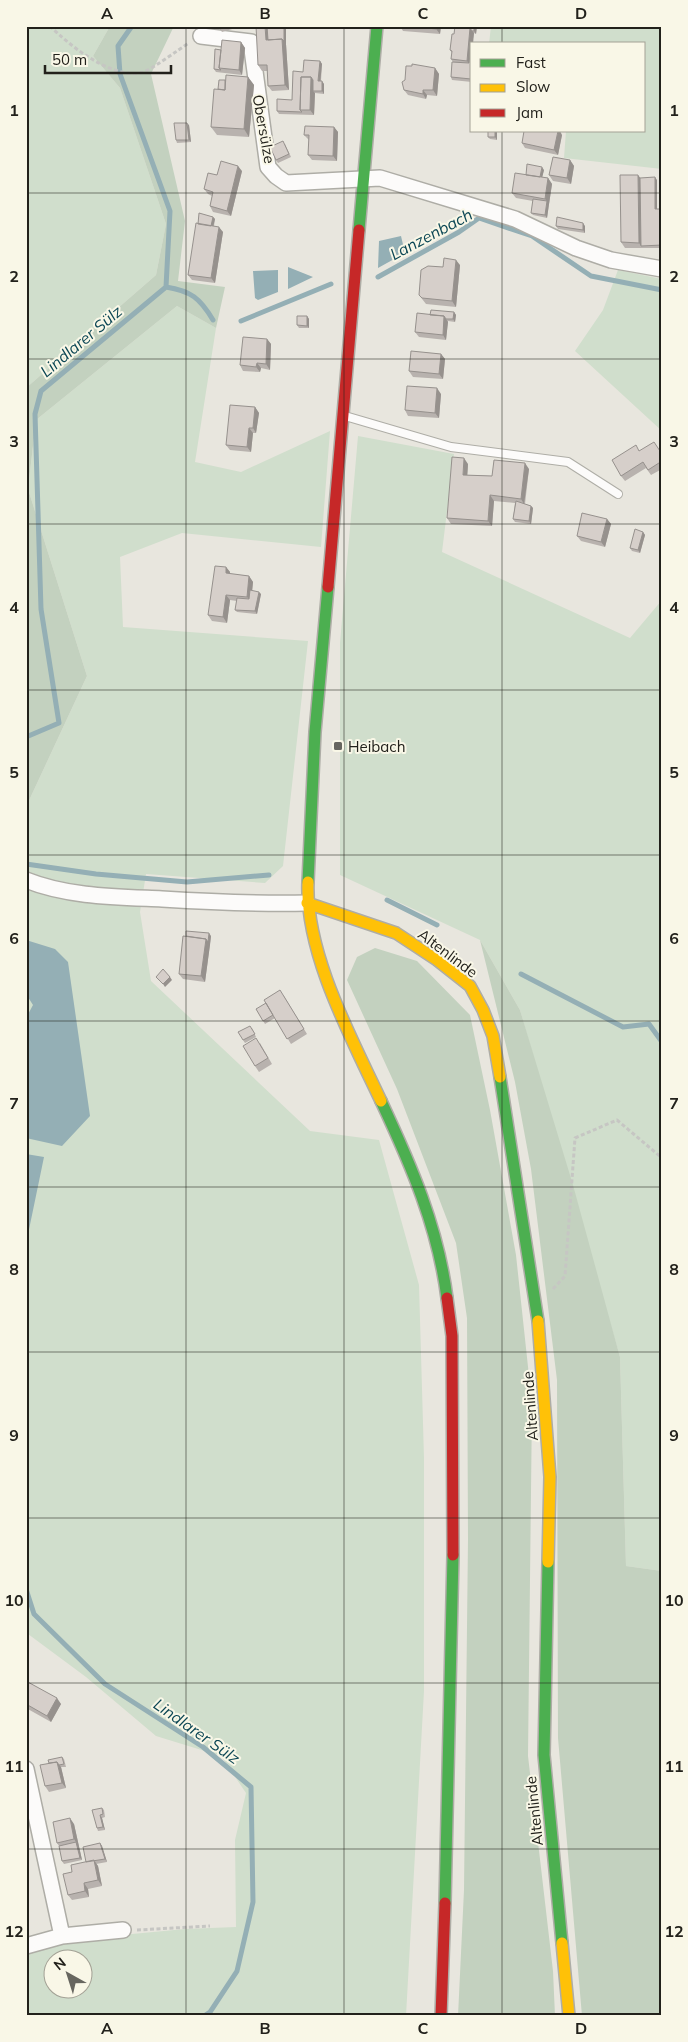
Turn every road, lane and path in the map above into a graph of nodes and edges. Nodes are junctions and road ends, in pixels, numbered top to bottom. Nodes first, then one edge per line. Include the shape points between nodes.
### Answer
1 (50, 26) edge
2 (377, 26) edge
3 (201, 36) joint
4 (363, 178) junction
5 (662, 269) edge
6 (342, 415) junction
7 (618, 494) dead end
8 (26, 880) edge
9 (307, 903) junction
10 (662, 1158) edge
11 (537, 1306) junction
12 (26, 1769) edge
13 (210, 1926) dead end
14 (123, 1930) joint
15 (62, 1936) junction
16 (26, 1946) edge
17 (441, 2016) edge
18 (569, 2016) edge

1 - 3 path via 70,45 116,70 140,73
2 - 4 main road
3 - 4 street, Obersülze via 251,42 268,167 276,176 286,183
4 - 5 street via 380,178 515,219 576,248 611,260
4 - 6 main road
6 - 7 lane via 451,447 568,462
6 - 9 main road via 315,732
8 - 9 street via 42,886 115,897 252,904
9 - 11 main road, Altenlinde via 396,934 438,960 470,986 475,994 493,1036
9 - 17 main road via 316,951 426,1205 442,1261 452,1336 454,1502
10 - 11 path via 617,1120 575,1138 565,1276
11 - 18 main road, Altenlinde via 550,1477 544,1755
12 - 15 street
13 - 14 path
14 - 15 street
15 - 16 street

